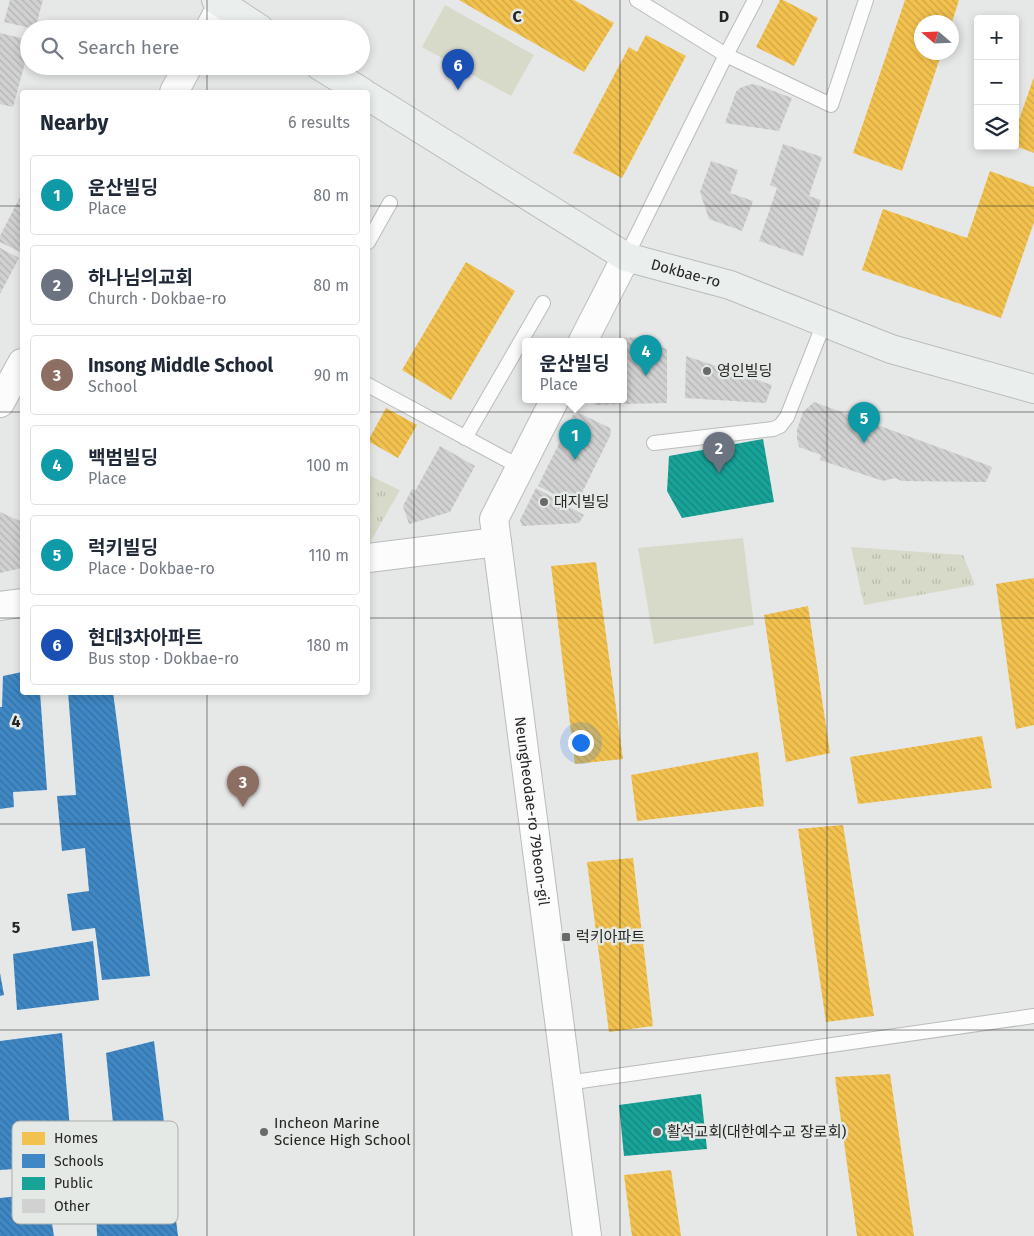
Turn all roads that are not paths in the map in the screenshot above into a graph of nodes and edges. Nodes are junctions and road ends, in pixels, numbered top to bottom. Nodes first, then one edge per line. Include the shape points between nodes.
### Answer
1 (637, 0) edge
2 (755, 0) edge
3 (866, 0) edge
4 (221, 2) edge
5 (213, 20) edge
6 (247, 20) edge
7 (726, 55) junction
8 (183, 75) edge
9 (335, 75) edge
10 (175, 90) edge
11 (359, 90) edge
12 (370, 97) edge
13 (390, 203) dead end
14 (370, 238) edge
15 (626, 257) junction
16 (543, 303) dead end
17 (824, 323) junction
18 (523, 338) edge
19 (585, 338) edge
20 (522, 339) edge
21 (20, 367) edge
22 (370, 386) edge
23 (1034, 388) edge
24 (0, 403) edge
25 (552, 403) edge
26 (465, 438) junction
27 (654, 443) dead end
28 (520, 468) junction
29 (497, 542) junction
30 (370, 558) edge
31 (20, 603) edge
32 (0, 606) edge
33 (1034, 1016) edge
34 (567, 1083) junction
35 (587, 1236) edge

1 - 7 lane
2 - 7 lane
3 - 7 lane via 831,105
4 - 5 street
4 - 6 main road
7 - 15 lane
8 - 10 street
9 - 11 main road
12 - 15 main road, Dokbae-ro
13 - 14 lane
15 - 17 main road, Dokbae-ro via 730,285
15 - 19 street
16 - 18 lane
17 - 23 main road, Dokbae-ro via 891,349
17 - 27 lane via 787,416 780,426
20 - 26 lane
21 - 24 street
22 - 26 lane
25 - 28 street, Neungheodae-ro 79beon-gil
26 - 28 lane
28 - 29 street, Neungheodae-ro 79beon-gil via 494,519
29 - 30 street
29 - 34 street, Neungheodae-ro 79beon-gil
31 - 32 street
33 - 34 lane
34 - 35 street, Neungheodae-ro 79beon-gil

